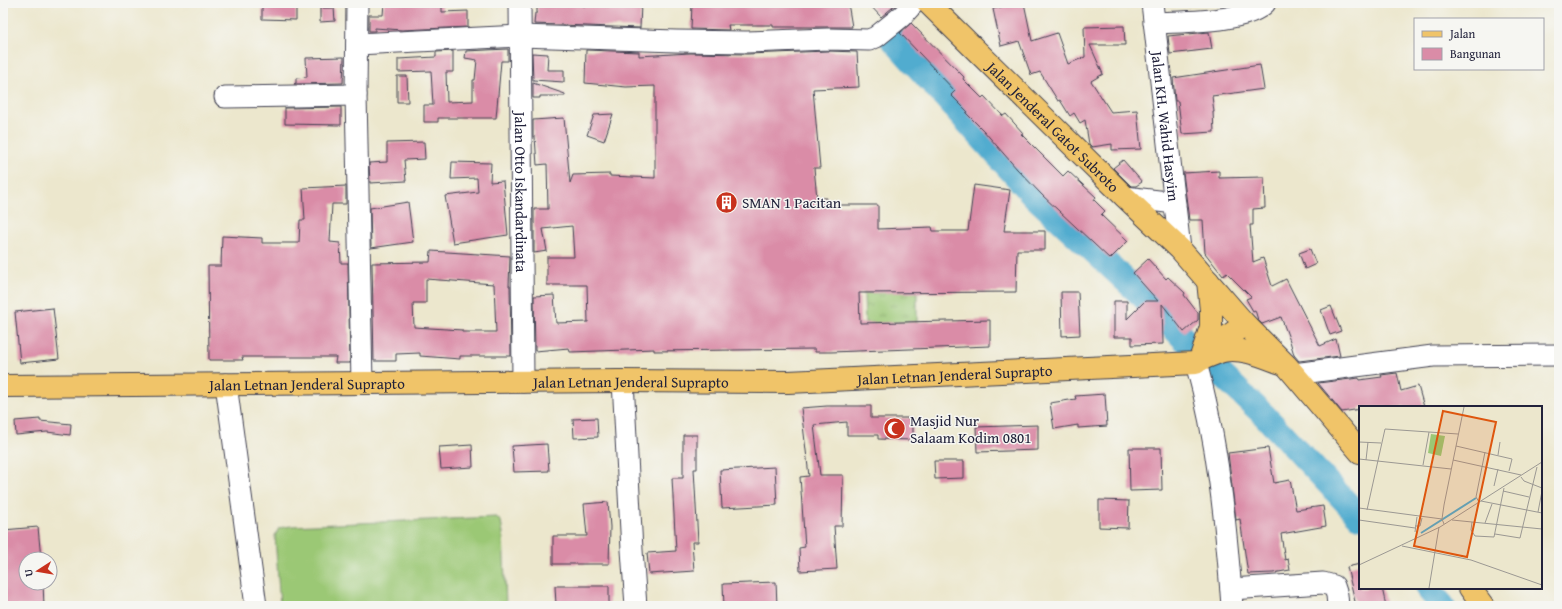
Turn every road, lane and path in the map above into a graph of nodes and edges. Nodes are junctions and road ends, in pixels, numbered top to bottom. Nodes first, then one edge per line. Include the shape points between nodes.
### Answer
1 (357, 3) edge
2 (520, 3) edge
3 (928, 3) edge
4 (1265, 3) edge
5 (908, 9) edge
6 (1153, 13) edge
7 (520, 36) junction
8 (357, 44) junction
9 (356, 95) junction
10 (225, 97) dead end
11 (1126, 197) junction
12 (1176, 203) junction
13 (1180, 249) junction
14 (1208, 280) junction
15 (1245, 324) junction
16 (1559, 355) edge
17 (1203, 357) junction
18 (1290, 369) junction
19 (623, 381) junction
20 (523, 382) junction
21 (362, 383) junction
22 (226, 384) junction
23 (3, 386) edge
24 (1359, 451) edge
25 (1471, 589) edge
26 (1232, 598) edge
27 (256, 606) edge
28 (636, 606) edge
29 (1338, 606) edge
30 (1483, 606) edge

1 - 8 street
2 - 7 street, Jalan Otto Iskandardinata
3 - 11 main road, Jalan Jenderal Gatot Subroto
4 - 6 street via 1250,13 1227,18
5 - 7 street via 876,37 869,40 676,42
6 - 12 street, Jalan KH. Wahid Hasyim
7 - 8 street
7 - 20 street, Jalan Otto Iskandardinata
8 - 9 street
9 - 10 street
9 - 21 street
11 - 12 street
11 - 13 main road, Jalan Jenderal Gatot Subroto
12 - 13 street, Jalan KH. Wahid Hasyim
13 - 14 main road, Jalan Jenderal Gatot Subroto
14 - 15 main road, Jalan Jenderal Gatot Subroto
14 - 17 main road via 1211,327
15 - 17 main road
15 - 18 main road, Jalan Jenderal Gatot Subroto
16 - 18 street via 1433,356
17 - 18 main road, Jalan Letnan Jenderal Suprapto via 1223,351 1238,351 1260,355
17 - 19 main road, Jalan Letnan Jenderal Suprapto via 788,382
17 - 26 street
18 - 24 main road, Jalan Jenderal Gatot Subroto
19 - 20 main road, Jalan Letnan Jenderal Suprapto
19 - 28 street
20 - 21 main road, Jalan Letnan Jenderal Suprapto
21 - 22 main road, Jalan Letnan Jenderal Suprapto
22 - 23 main road, Jalan Letnan Jenderal Suprapto
22 - 27 street
25 - 30 main road
26 - 29 street via 1323,583 1334,586

